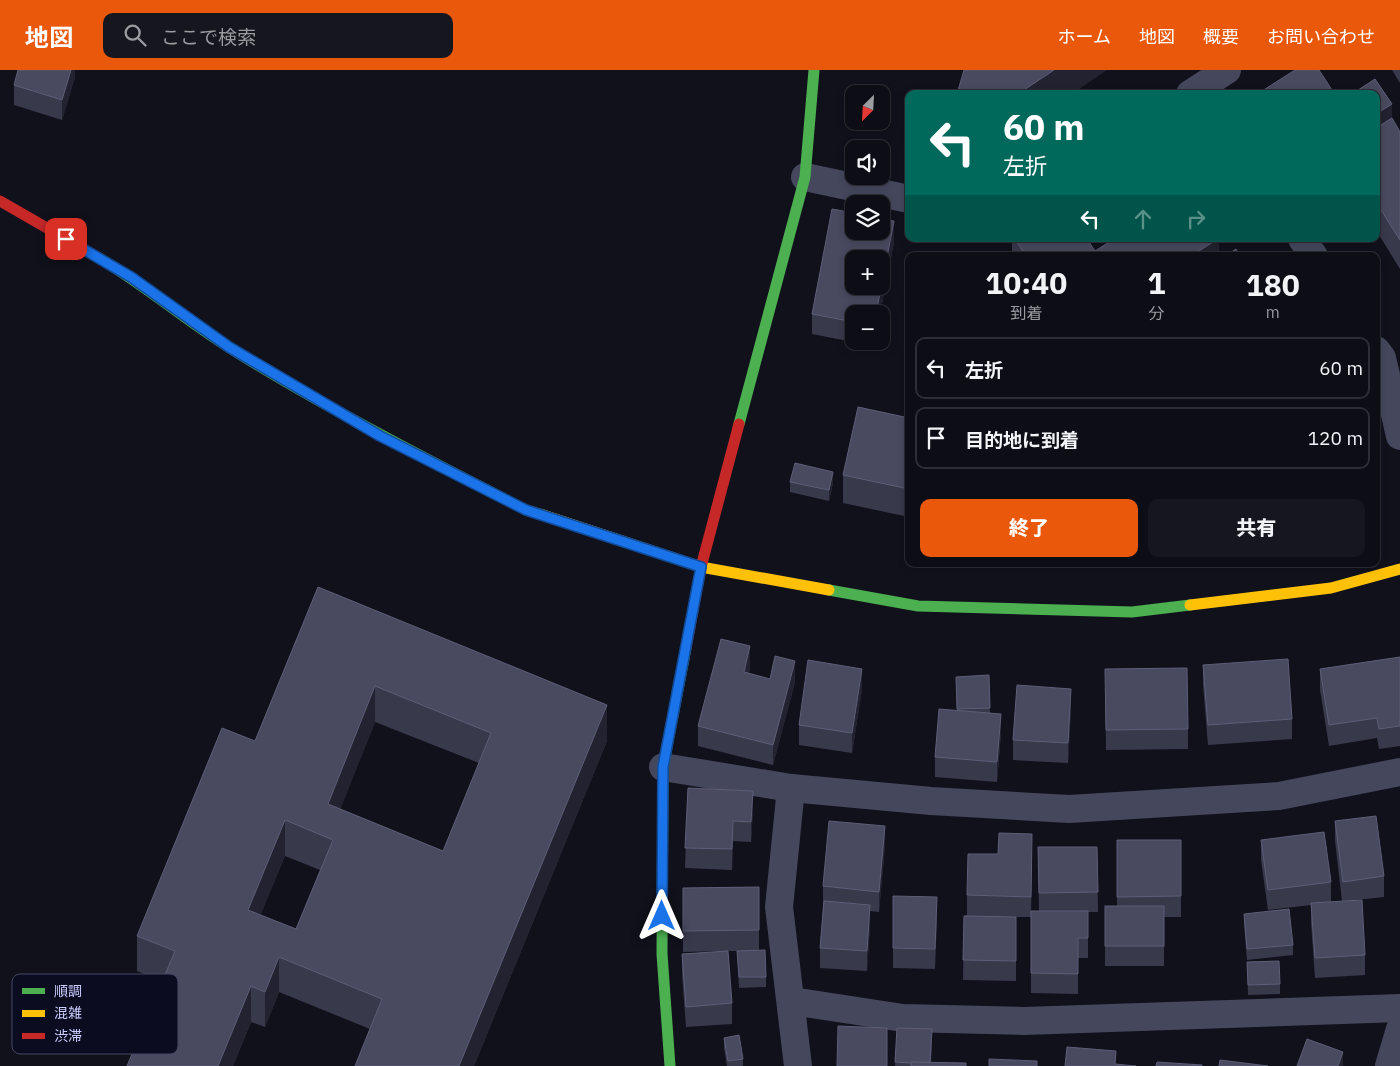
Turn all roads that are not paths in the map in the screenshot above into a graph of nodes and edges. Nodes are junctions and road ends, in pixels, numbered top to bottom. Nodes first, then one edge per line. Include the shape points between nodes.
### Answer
1 (814, 70) edge
2 (1227, 70) edge
3 (1202, 90) edge
4 (805, 177) junction
5 (905, 198) edge
6 (0, 201) edge
7 (1380, 355) edge
8 (1400, 436) edge
9 (701, 567) junction
10 (1400, 569) edge
11 (663, 767) junction
12 (1400, 772) edge
13 (791, 788) junction
14 (792, 1001) junction
15 (1400, 1008) edge
16 (1400, 1029) edge
17 (670, 1066) edge
18 (798, 1066) edge
19 (1390, 1066) edge

1 - 4 street
2 - 3 street
4 - 5 street
4 - 9 street
6 - 9 street via 131,277 229,347 380,436 526,510
7 - 8 street
9 - 10 street via 918,606 1132,612 1331,588
9 - 11 street
11 - 13 street
11 - 17 street via 662,954
12 - 13 street via 1279,796 1069,809 931,802
13 - 14 street via 779,907
14 - 15 street via 903,1018 1024,1021
14 - 18 street
16 - 19 street

